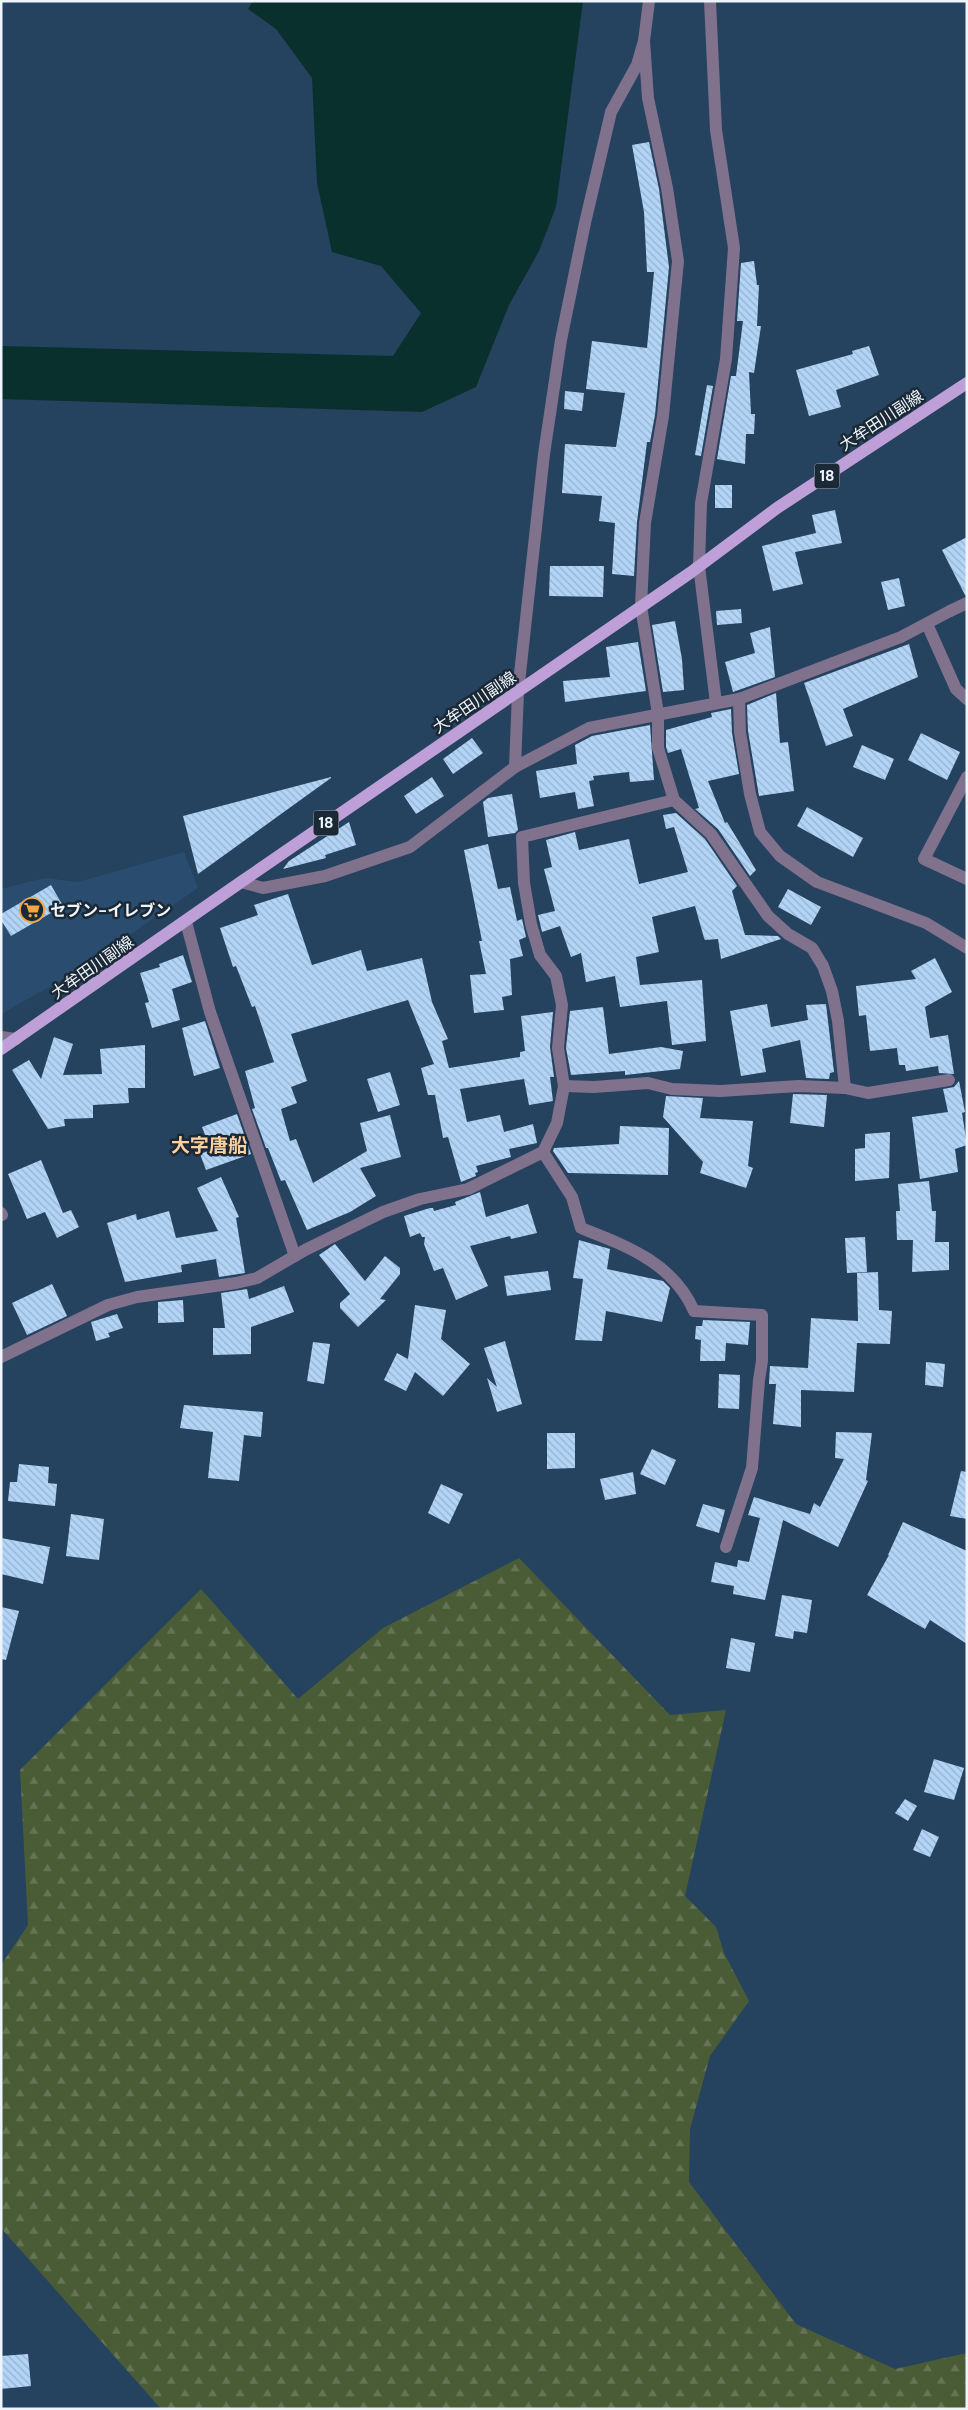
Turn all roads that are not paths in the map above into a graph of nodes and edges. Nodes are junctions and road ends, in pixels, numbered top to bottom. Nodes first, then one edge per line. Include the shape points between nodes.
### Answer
1 (649, 1) edge
2 (710, 1) edge
3 (644, 41) junction
4 (967, 383) edge
5 (695, 569) junction
6 (967, 602) edge
7 (646, 603) junction
8 (927, 624) junction
9 (518, 692) junction
10 (739, 699) junction
11 (967, 699) edge
12 (716, 703) junction
13 (658, 714) junction
14 (515, 767) junction
15 (967, 777) edge
16 (674, 800) junction
17 (967, 879) edge
18 (241, 882) junction
19 (186, 922) junction
20 (967, 948) edge
21 (1, 1037) edge
22 (16, 1039) junction
23 (1, 1049) edge
24 (949, 1080) dead end
25 (564, 1086) junction
26 (845, 1088) junction
27 (543, 1152) junction
28 (295, 1256) junction
29 (1, 1357) edge
30 (726, 1547) dead end

1 - 3 street
2 - 5 street via 716,130 734,248 726,359 701,503
3 - 7 street via 648,98 678,261 663,416 645,523
3 - 9 street via 637,66 611,112 562,340 544,454
4 - 5 main road, 大牟田川副線 / 18 via 777,508
5 - 7 main road, 大牟田川副線 / 18
5 - 12 street
6 - 8 street
7 - 9 main road, 大牟田川副線 / 18
7 - 13 street
8 - 10 street via 849,658
8 - 11 street via 956,689
9 - 14 street
9 - 18 main road, 大牟田川副線 / 18
10 - 12 street
10 - 20 street via 740,732 750,794 760,832 780,856 817,882 926,923
12 - 13 street
13 - 14 street via 589,728
13 - 16 street via 658,748
14 - 18 street via 410,847 325,876 263,888
15 - 17 street via 924,860
16 - 25 street via 522,837 524,884 531,924 540,955 556,976 562,1005 558,1048
16 - 26 street via 711,834 768,916 788,934 812,948 823,966 838,1021
18 - 19 main road, 大牟田川副線 / 18
19 - 22 main road, 大牟田川副線 / 18
19 - 28 street via 210,1012
21 - 22 street
22 - 23 main road, 大牟田川副線 / 18
24 - 26 street via 868,1092
25 - 26 street via 648,1083 672,1089 720,1091 799,1086
25 - 27 street via 557,1123
27 - 28 street via 468,1189 420,1199 383,1212
27 - 30 street via 572,1197 580,1228 662,1267 687,1294 694,1311 762,1315 762,1361 752,1468
28 - 29 street via 257,1278 137,1297 108,1305

